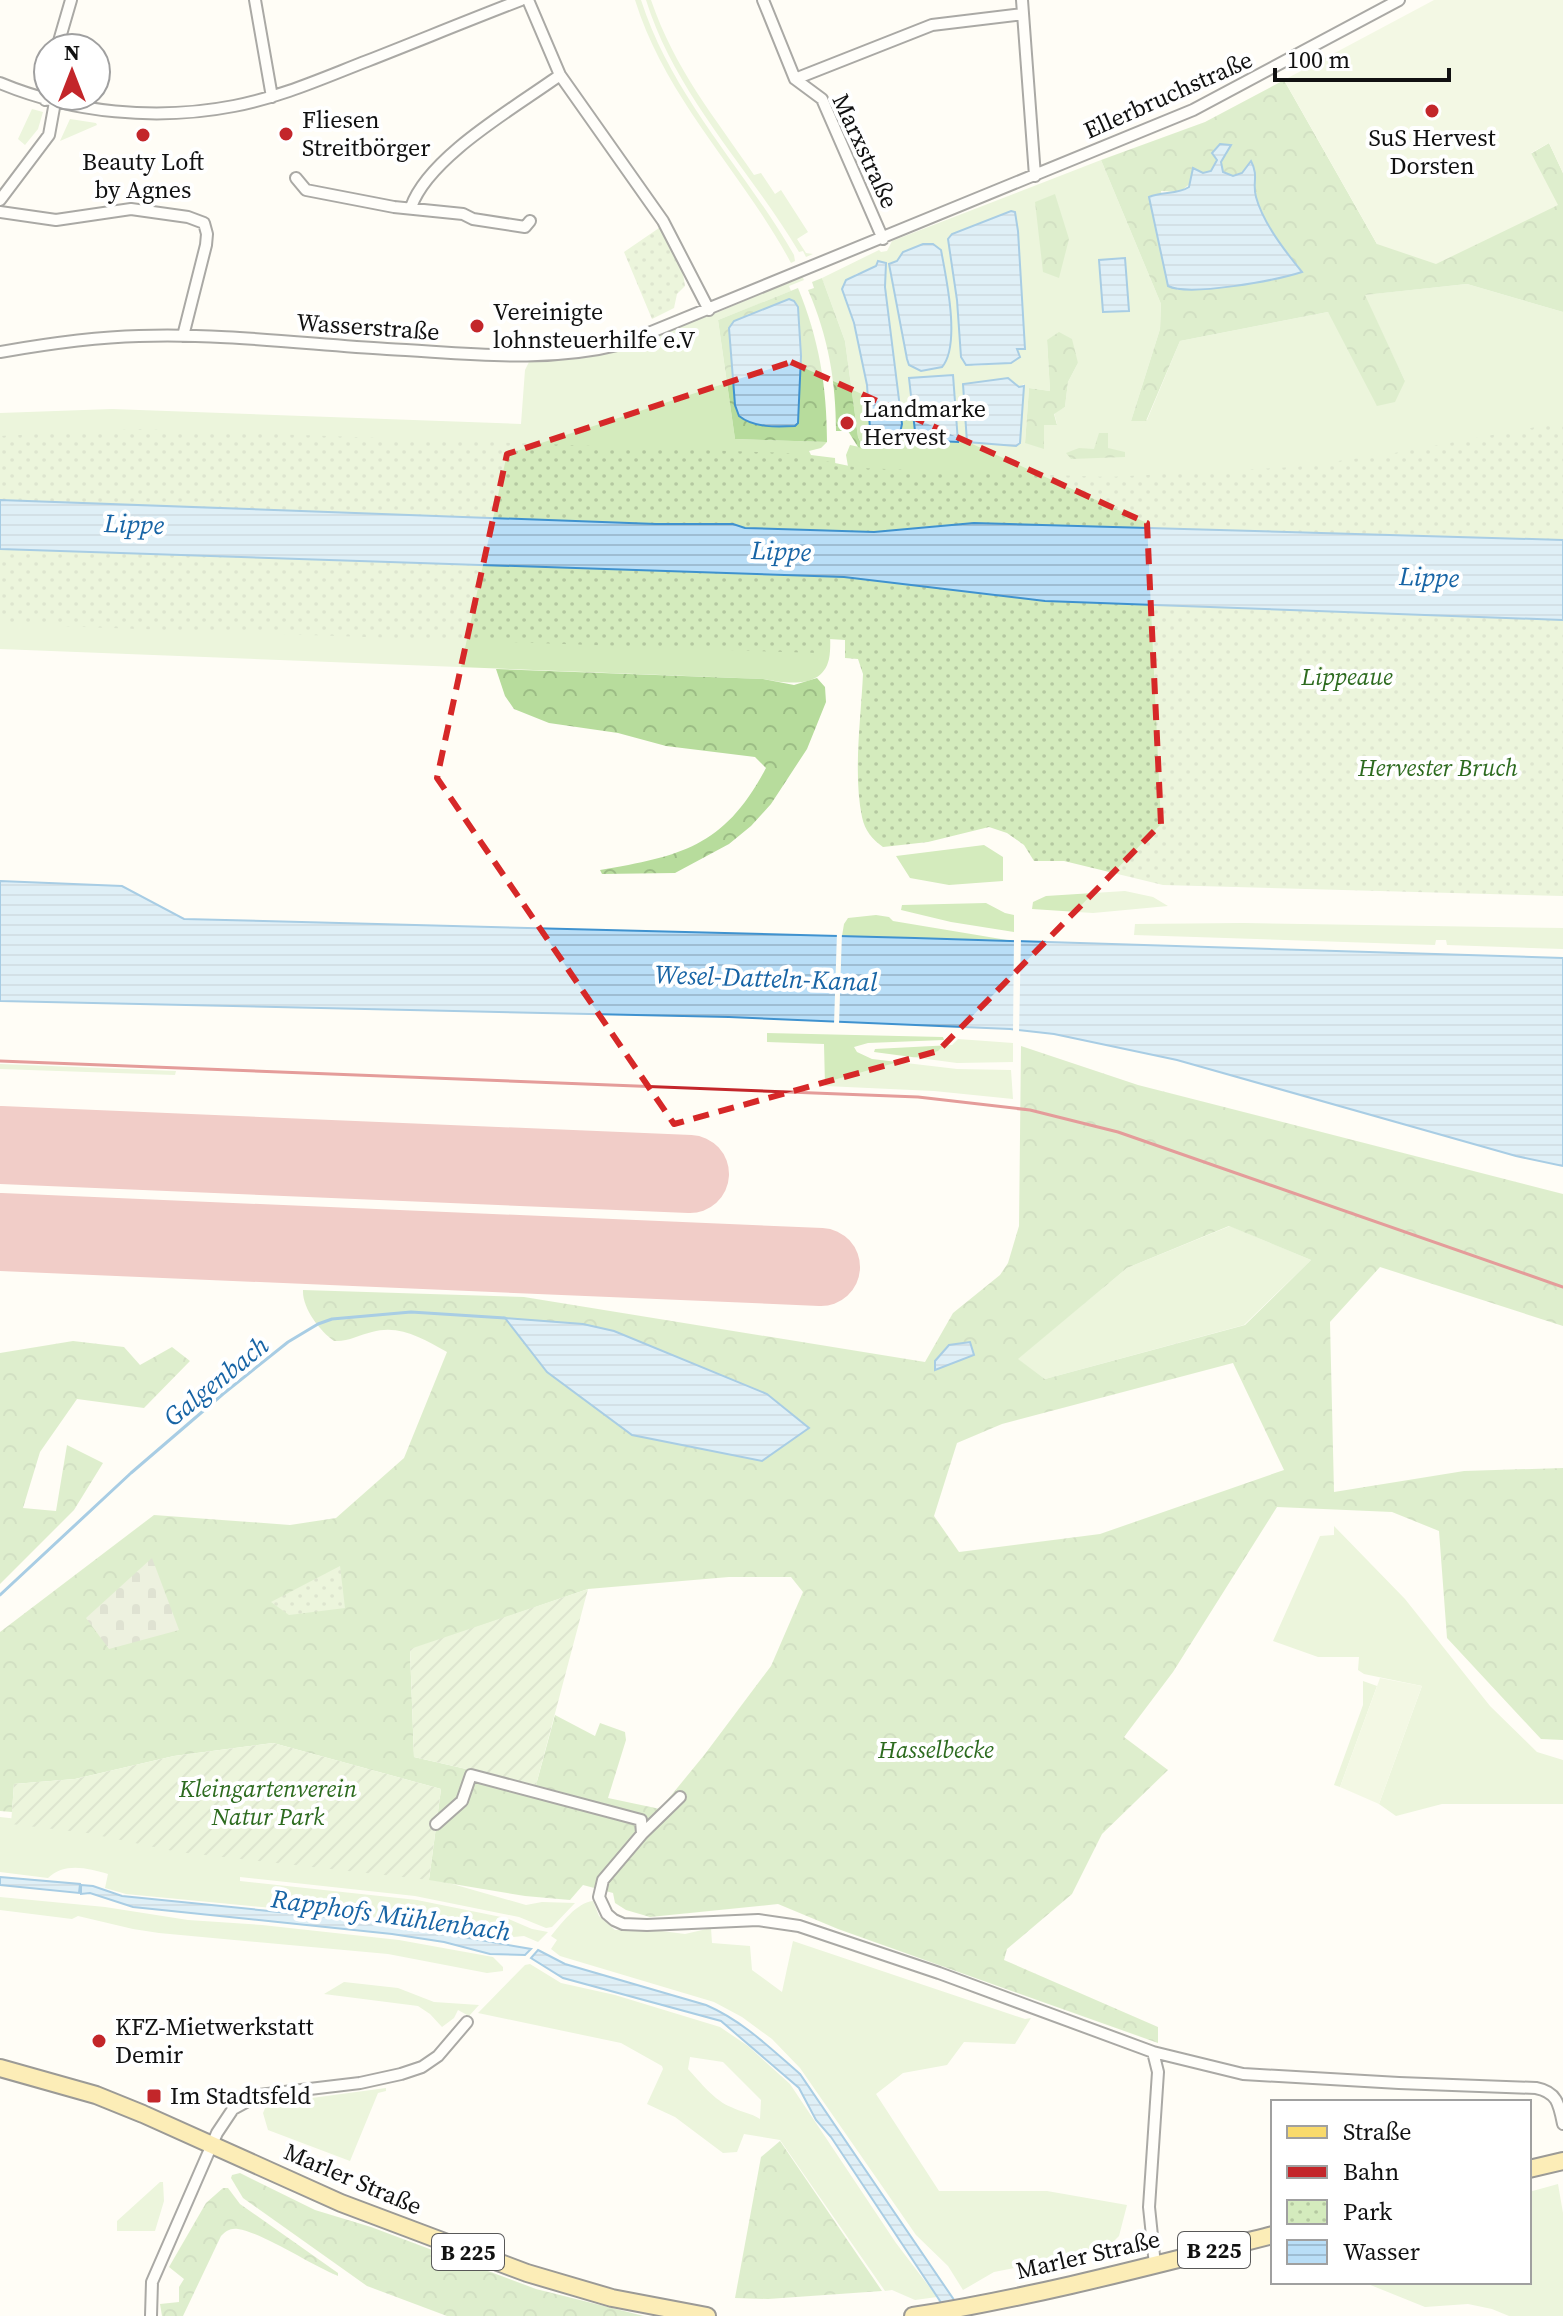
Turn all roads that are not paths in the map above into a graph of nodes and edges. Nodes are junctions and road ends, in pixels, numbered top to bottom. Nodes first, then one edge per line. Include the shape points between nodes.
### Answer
1 (71, 0) edge
2 (255, 0) edge
3 (521, 0) edge
4 (528, 0) edge
5 (763, 0) edge
6 (1022, 0) edge
7 (1399, 0) edge
8 (1023, 14) junction
9 (62, 32) edge
10 (560, 75) junction
11 (795, 79) junction
12 (0, 83) edge
13 (32, 95) edge
14 (272, 97) junction
15 (112, 110) edge
16 (50, 112) edge
17 (1035, 176) junction
18 (296, 178) dead end
19 (0, 200) edge
20 (411, 207) junction
21 (0, 212) edge
22 (530, 221) dead end
23 (883, 239) junction
24 (709, 310) junction
25 (183, 336) junction
26 (0, 352) edge
27 (680, 1797) dead end
28 (436, 1824) dead end
29 (642, 1834) junction
30 (467, 2022) dead end
31 (1153, 2052) junction
32 (0, 2068) edge
33 (1563, 2124) edge
34 (214, 2144) junction
35 (1563, 2161) edge
36 (1531, 2169) edge
37 (1271, 2236) edge
38 (1155, 2265) junction
39 (151, 2316) edge
40 (707, 2316) edge
41 (913, 2316) edge

1 - 9 street
2 - 14 street
3 - 14 street
4 - 10 street
5 - 11 street, Marxstraße
6 - 8 street
7 - 17 street, Ellerbruchstraße via 1193,110
8 - 11 street via 932,25
8 - 17 street
10 - 20 street via 432,171
10 - 24 street via 663,221
11 - 23 street, Marxstraße via 822,99
12 - 13 street
14 - 15 street via 221,108
16 - 19 street via 49,135
17 - 23 street, Wasserstraße
18 - 20 street via 306,190
20 - 22 street via 525,227
21 - 25 street via 56,220 131,209 204,223 206,245
23 - 24 street, Wasserstraße
24 - 25 street, Wasserstraße via 622,344 555,357
25 - 26 street, Wasserstraße via 87,339
27 - 29 street
28 - 29 street via 462,1801 471,1775 641,1820
29 - 31 street via 600,1885 602,1906 623,1924 758,1920 799,1926
30 - 34 street via 422,2067 360,2083 259,2095 233,2109
31 - 33 street via 1258,2076 1542,2089 1559,2103
31 - 38 street via 1158,2072 1149,2207
32 - 34 main road, Marler Straße / B 225 via 96,2095
34 - 39 street via 152,2282
34 - 40 main road, Marler Straße / B 225 via 341,2203 527,2273 612,2298
35 - 36 main road
37 - 38 main road, Marler Straße / B 225
38 - 41 main road, Marler Straße / B 225

